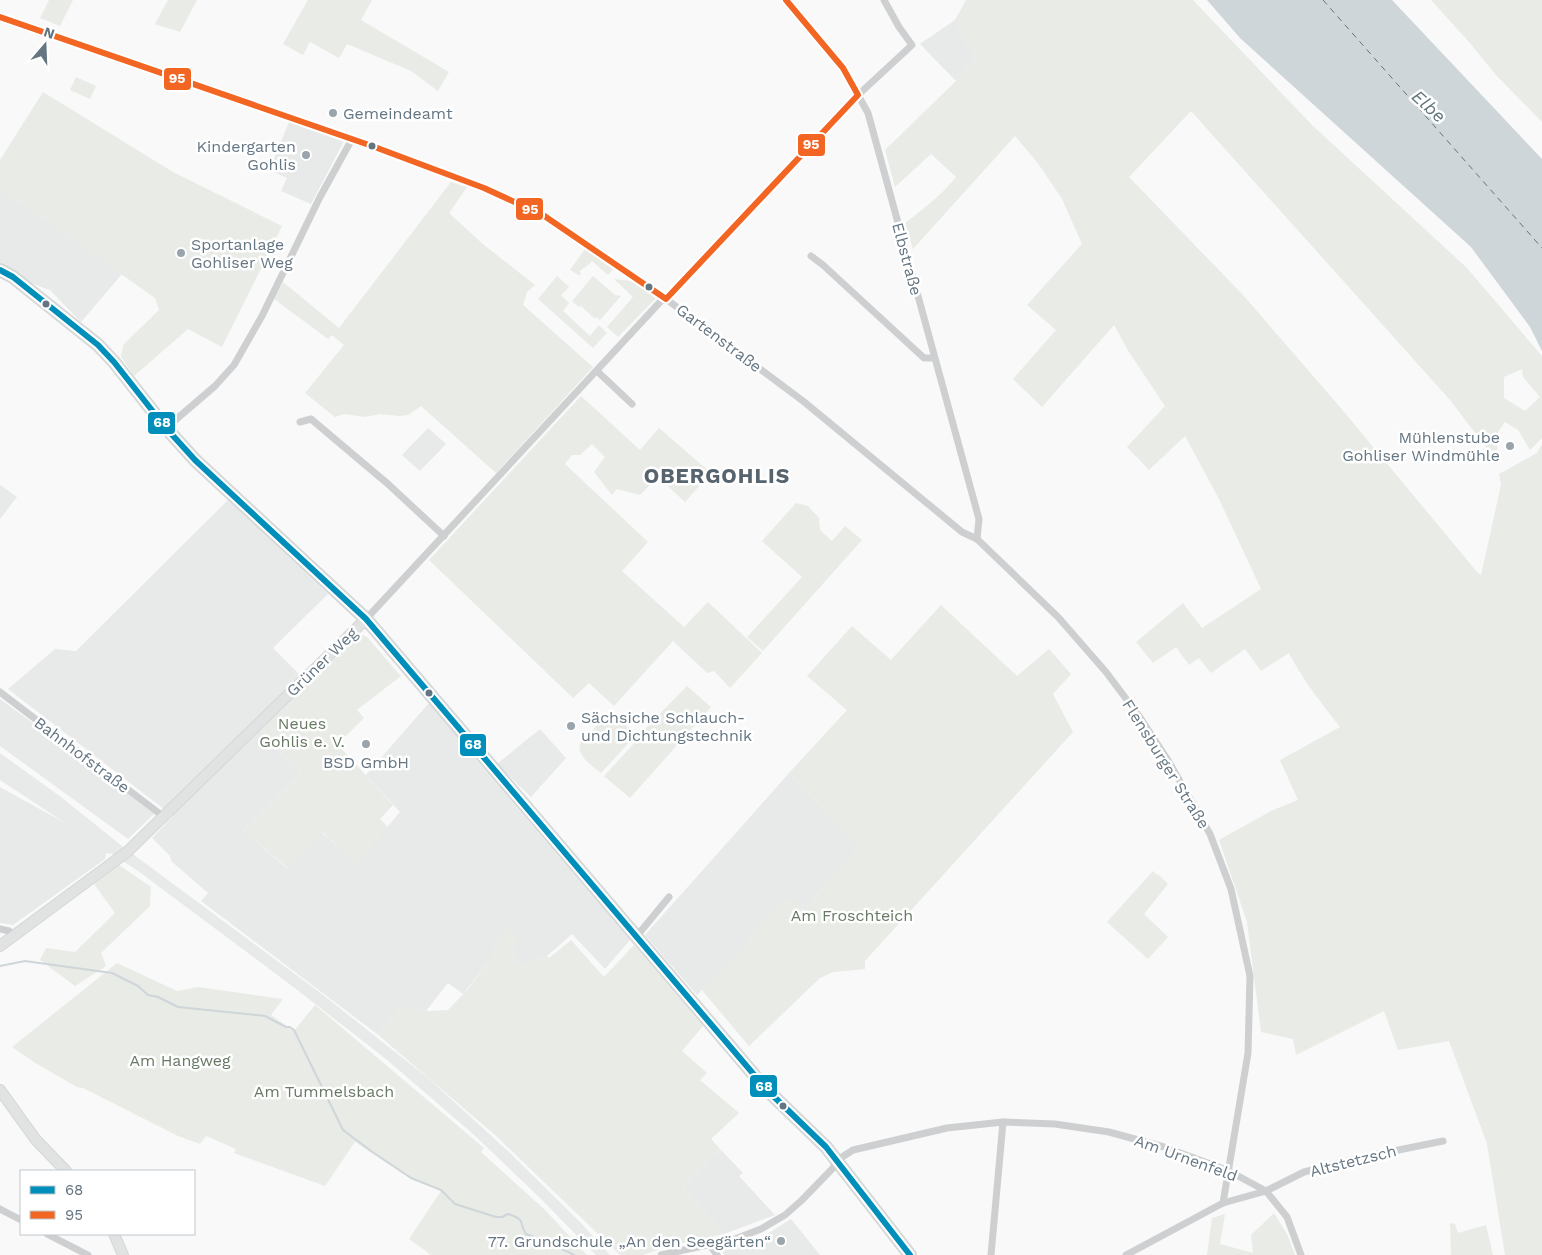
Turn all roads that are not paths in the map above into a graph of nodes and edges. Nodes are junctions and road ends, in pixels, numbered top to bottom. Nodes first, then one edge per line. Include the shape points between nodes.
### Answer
1 (786, 0) edge
2 (884, 0) edge
3 (0, 17) edge
4 (858, 95) junction
5 (352, 139) junction
6 (811, 256) dead end
7 (0, 270) edge
8 (666, 299) junction
9 (934, 358) junction
10 (597, 371) junction
11 (632, 404) dead end
12 (300, 422) dead end
13 (166, 428) junction
14 (444, 536) junction
15 (977, 540) junction
16 (988, 550) joint
17 (366, 619) junction
18 (0, 692) edge
19 (164, 817) junction
20 (669, 897) dead end
21 (0, 929) edge
22 (13, 936) junction
23 (636, 936) junction
24 (0, 946) edge
25 (0, 1090) edge
26 (1003, 1122) junction
27 (1443, 1141) dead end
28 (836, 1161) junction
29 (65, 1170) edge
30 (1228, 1170) junction
31 (1266, 1191) junction
32 (1223, 1204) junction
33 (0, 1210) edge
34 (20, 1220) edge
35 (49, 1235) edge
36 (114, 1235) edge
37 (709, 1244) junction
38 (88, 1255) edge
39 (123, 1255) edge
40 (661, 1255) edge
41 (717, 1255) edge
42 (910, 1255) edge
43 (991, 1255) edge
44 (1126, 1255) edge
45 (1301, 1255) edge

1 - 4 street, Elbstraße via 842,68
2 - 4 street, Grüner Weg via 912,46
3 - 5 street, Gartenstraße
4 - 8 street, Grüner Weg
4 - 9 street, Elbstraße via 868,113
5 - 8 street, Gartenstraße via 484,188 543,216
5 - 13 street via 234,365
6 - 9 street via 924,358
7 - 13 main road via 98,345
8 - 10 street, Grüner Weg
8 - 15 street, Gartenstraße via 801,400 962,532
9 - 15 street, Elbstraße via 979,519
10 - 11 street
10 - 14 street, Grüner Weg
12 - 14 street via 311,419
13 - 17 main road via 195,460
14 - 17 street, Grüner Weg
15 - 16 street, Gartenstraße
16 - 30 street, Flensburger Straße via 1064,624 1139,716 1210,834 1228,880 1250,976 1248,1053
17 - 19 street, Grüner Weg
17 - 23 main road
18 - 19 street, Bahnhofstraße
19 - 22 street, Grüner Weg via 127,852
20 - 23 street
21 - 22 street via 9,931
22 - 24 street, Grüner Weg
23 - 28 main road via 767,1090 826,1147
25 - 29 street via 36,1140
26 - 28 street, Am Urnenfeld via 947,1128 853,1150
26 - 30 street, Am Urnenfeld via 1055,1124 1109,1132
26 - 43 street
27 - 31 street, Altstetzsch via 1304,1172
28 - 37 street, Am Urnenfeld via 833,1168 785,1215 748,1235
28 - 42 main road
30 - 31 street, Am Urnenfeld
30 - 32 street, Flensburger Straße
31 - 32 street, Altstetzsch
31 - 45 street via 1287,1217
32 - 44 street, Altstetzsch
33 - 34 street
35 - 38 street
36 - 39 street
37 - 40 street, Am Urnenfeld
37 - 41 street

